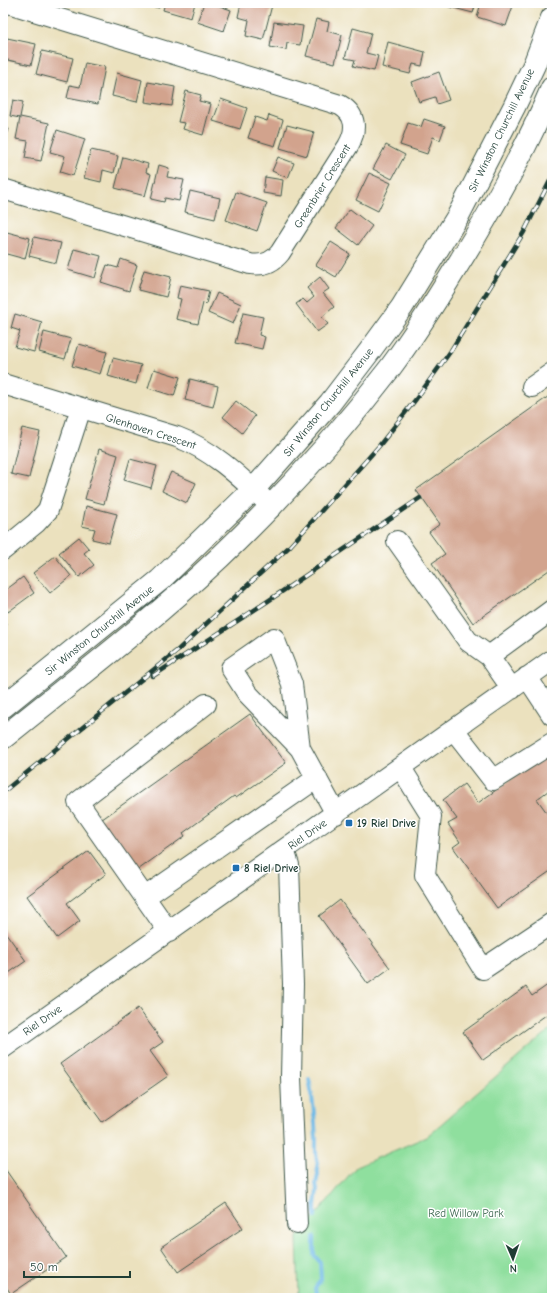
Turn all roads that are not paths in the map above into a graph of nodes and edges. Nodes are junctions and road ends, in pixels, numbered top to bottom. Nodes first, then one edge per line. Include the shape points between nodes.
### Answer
1 (8, 3) edge
2 (552, 18) edge
3 (552, 88) edge
4 (3, 189) edge
5 (552, 373) edge
6 (3, 384) edge
7 (532, 387) dead end
8 (81, 408) junction
9 (253, 490) junction
10 (272, 507) junction
11 (397, 541) dead end
12 (3, 550) edge
13 (552, 610) edge
14 (489, 656) junction
15 (552, 660) edge
16 (520, 683) junction
17 (206, 704) dead end
18 (3, 707) edge
19 (552, 715) edge
20 (454, 730) junction
21 (3, 738) edge
22 (552, 743) edge
23 (300, 748) junction
24 (401, 768) junction
25 (318, 778) junction
26 (336, 814) junction
27 (284, 850) junction
28 (145, 897) junction
29 (552, 923) edge
30 (169, 932) junction
31 (3, 1048) edge
32 (297, 1224) dead end

1 - 4 street, Greenbrier Crescent via 340,105 351,113 354,130 348,146 280,253 264,264 250,264
2 - 9 main road, Sir Winston Churchill Avenue via 534,65 493,149 458,216 402,306 330,403
3 - 10 main road via 519,159 482,226 424,319 391,367 344,426
5 - 7 street
6 - 8 street, Glenhaven Crescent
8 - 9 street, Glenhaven Crescent via 177,437 198,446
8 - 12 street via 48,510
9 - 10 street, Glenhaven Crescent
9 - 18 main road, Sir Winston Churchill Avenue via 160,580
10 - 21 main road via 162,609
11 - 14 street via 468,641
13 - 14 street
14 - 16 street
15 - 16 street, Riel Drive
16 - 19 street
16 - 20 street, Riel Drive
17 - 28 street via 78,802
20 - 22 street via 493,780
20 - 24 street, Riel Drive
23 - 23 street via 292,684 274,638 230,668 247,693
23 - 25 street
24 - 26 street, Riel Drive
24 - 29 street via 431,816 425,875 483,969
25 - 26 street
25 - 28 street
26 - 27 street, Riel Drive
27 - 30 street, Riel Drive
27 - 32 street via 289,865 293,984 291,1077
28 - 30 street
30 - 31 street, Riel Drive

